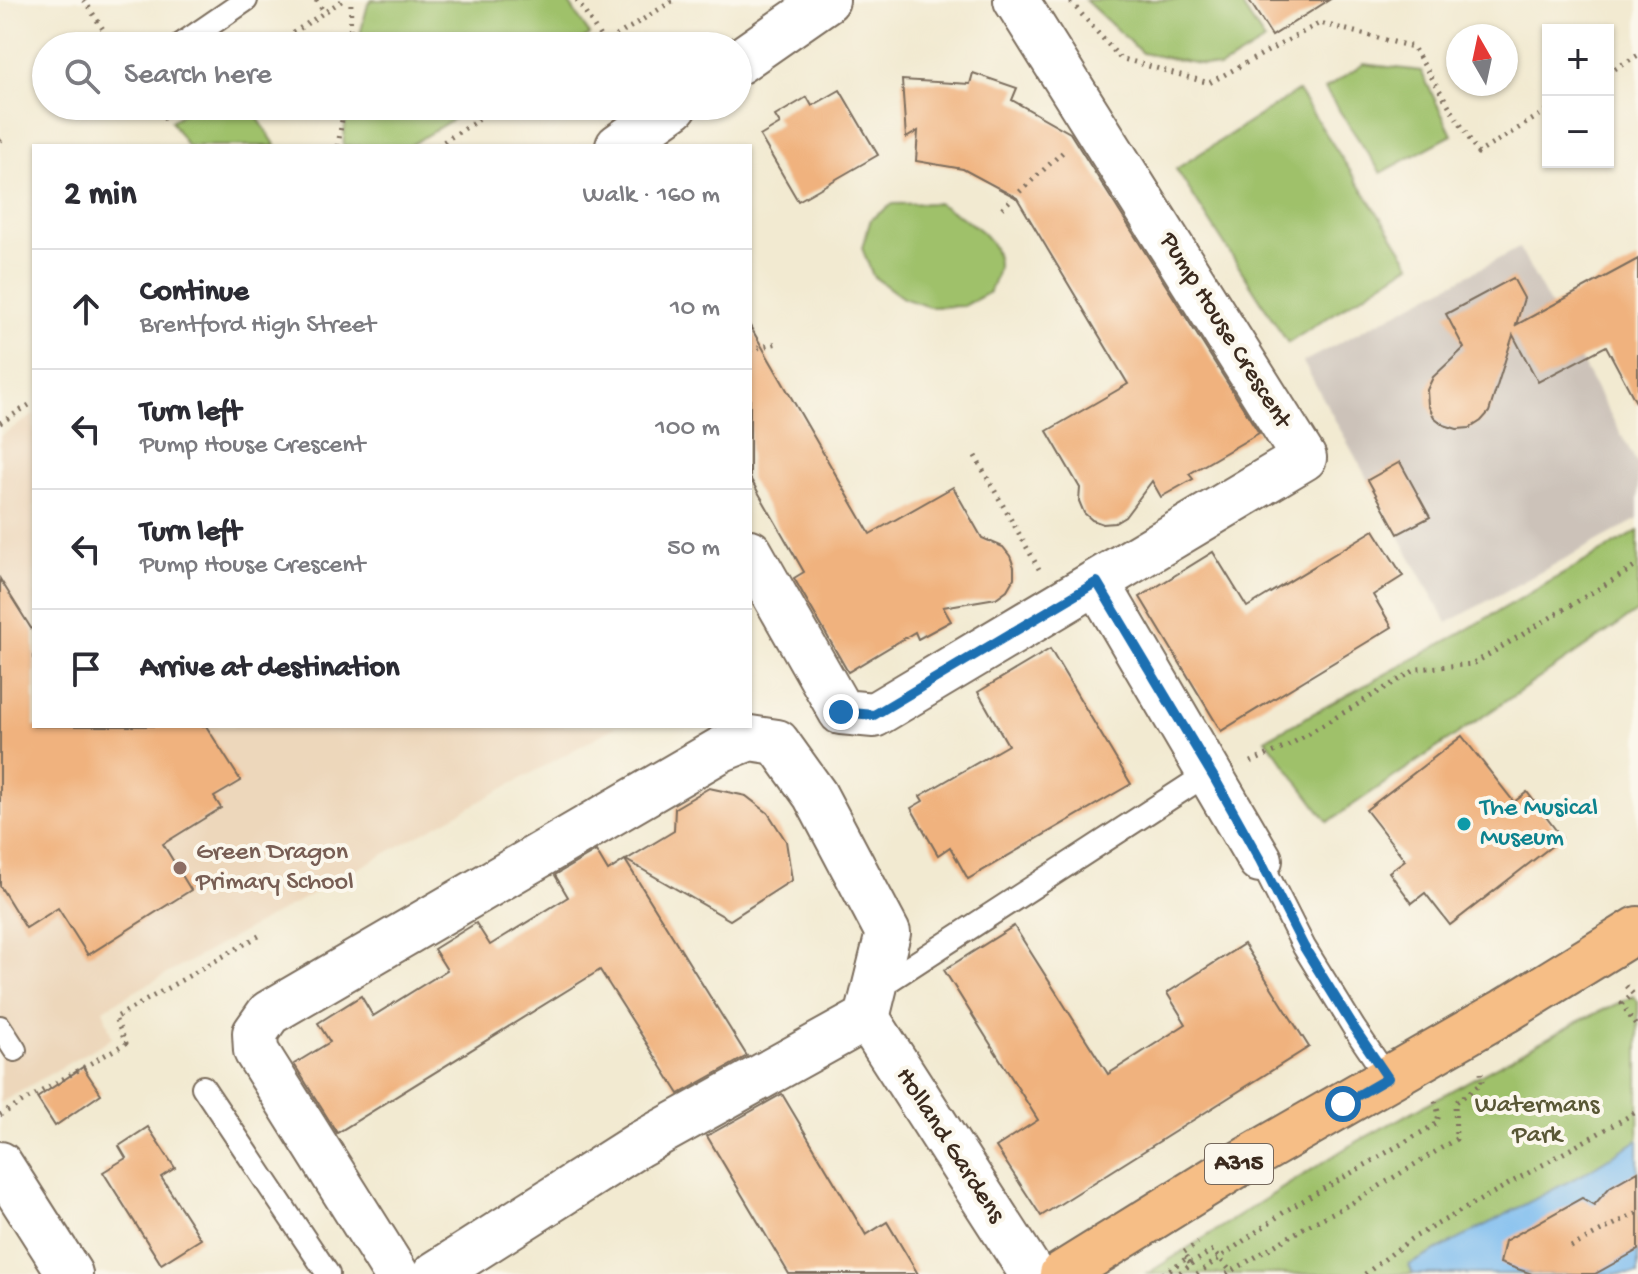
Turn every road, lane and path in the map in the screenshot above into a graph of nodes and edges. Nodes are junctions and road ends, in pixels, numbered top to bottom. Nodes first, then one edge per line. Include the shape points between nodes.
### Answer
1 (84, 0) edge
2 (246, 0) edge
3 (316, 0) edge
4 (343, 0) edge
5 (351, 0) edge
6 (577, 0) edge
7 (674, 0) edge
8 (827, 0) edge
9 (1016, 0) edge
10 (1072, 1) edge
11 (324, 12) junction
12 (105, 32) edge
13 (199, 32) edge
14 (294, 32) edge
15 (350, 32) edge
16 (597, 32) edge
17 (622, 32) edge
18 (752, 52) edge
19 (1638, 55) edge
20 (1614, 69) edge
21 (1542, 114) edge
22 (342, 120) edge
23 (478, 120) edge
24 (655, 120) edge
25 (1094, 123) junction
26 (338, 144) edge
27 (440, 144) edge
28 (621, 144) edge
29 (1002, 208) dead end
30 (781, 342) dead end
31 (752, 349) edge
32 (32, 403) edge
33 (0, 423) edge
34 (975, 456) dead end
35 (752, 556) edge
36 (1638, 565) edge
37 (1097, 582) junction
38 (1059, 604) junction
39 (1213, 776) junction
40 (1260, 860) joint
41 (1638, 929) edge
42 (264, 933) dead end
43 (1621, 980) dead end
44 (871, 1004) junction
45 (0, 1027) edge
46 (1638, 1029) edge
47 (15, 1050) dead end
48 (1480, 1064) dead end
49 (1388, 1078) junction
50 (1430, 1086) dead end
51 (203, 1087) dead end
52 (1638, 1111) edge
53 (0, 1115) edge
54 (0, 1164) edge
55 (1638, 1212) edge
56 (1571, 1247) dead end
57 (1190, 1248) dead end
58 (1187, 1258) junction
59 (1219, 1258) junction
60 (1191, 1264) junction
61 (1230, 1273) edge
62 (70, 1274) edge
63 (328, 1274) edge
64 (396, 1274) edge
65 (435, 1274) edge
66 (1032, 1274) edge
67 (1062, 1274) edge
68 (1163, 1274) edge
69 (1178, 1274) edge
70 (1197, 1274) edge
71 (1365, 1274) edge

1 - 12 path
2 - 13 lane
3 - 11 path
4 - 11 path
5 - 15 path
6 - 16 path
7 - 17 path
8 - 18 street
9 - 25 street, Pump House Crescent
10 - 21 path via 1120,58 1209,83 1320,23 1413,47 1478,153
11 - 14 path
19 - 20 path
22 - 26 path
23 - 27 path
24 - 28 street
25 - 29 path
25 - 37 street, Pump House Crescent via 1304,458
30 - 31 path
32 - 33 path
34 - 38 path
35 - 38 street, Pump House Crescent via 841,712 874,715
36 - 39 path via 1473,664 1417,669 1286,747
37 - 38 street, Pump House Crescent
37 - 39 street
39 - 40 street
39 - 44 lane
40 - 49 lane via 1304,947
41 - 49 main road, A315
42 - 53 path via 115,1018 126,1043
43 - 46 path via 1633,994 1622,1004
44 - 64 street via 888,933 815,795 777,742 750,738 722,749 269,1013 255,1033 256,1051
44 - 65 street
44 - 66 street, Holland Gardens
45 - 47 lane
48 - 61 path via 1482,1083 1455,1103 1456,1139
49 - 67 main road, A315
50 - 59 path via 1439,1115 1436,1124 1287,1210
51 - 63 lane
52 - 71 path via 1411,1239
54 - 62 street
55 - 56 path
57 - 58 path via 1183,1253
58 - 60 path
58 - 68 path
59 - 60 path via 1213,1250
59 - 61 path
59 - 70 path
60 - 69 path

